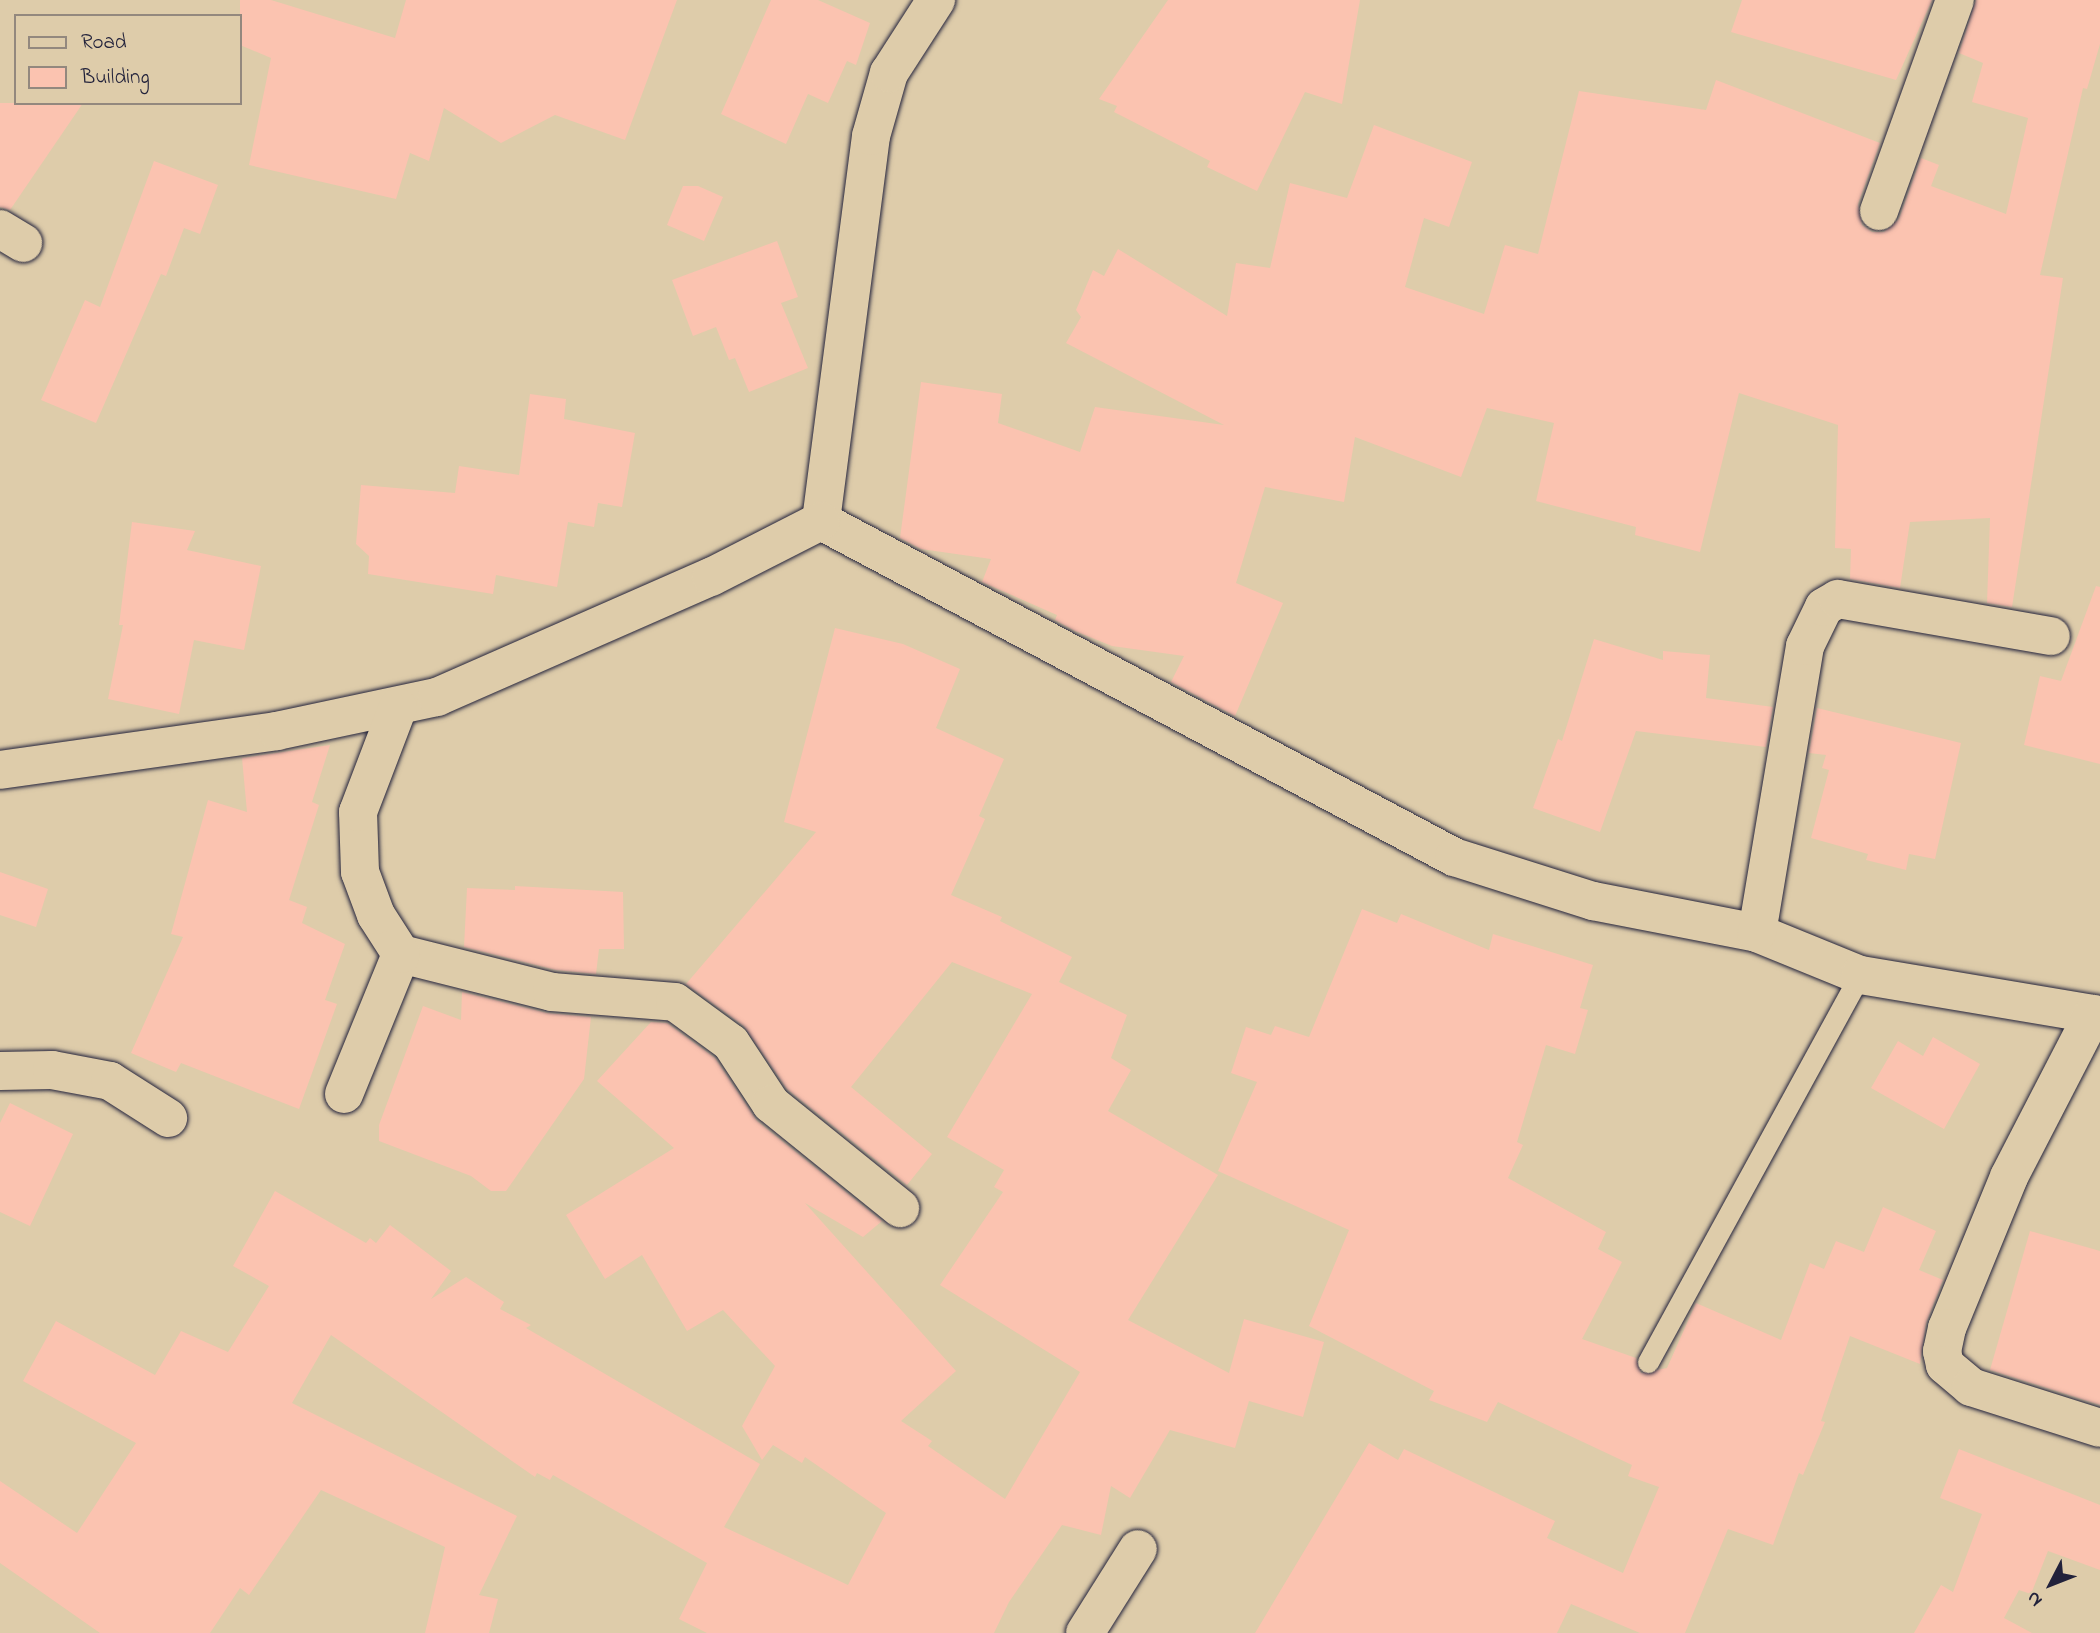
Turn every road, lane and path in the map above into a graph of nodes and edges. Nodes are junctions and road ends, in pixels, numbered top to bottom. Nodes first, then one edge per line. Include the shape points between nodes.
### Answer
1 (936, 0) edge
2 (1955, 0) edge
3 (1879, 211) dead end
4 (821, 521) junction
5 (2051, 636) dead end
6 (398, 707) junction
7 (0, 770) edge
8 (1757, 933) junction
9 (401, 954) junction
10 (1860, 975) junction
11 (2096, 1015) edge
12 (0, 1071) edge
13 (344, 1094) dead end
14 (168, 1118) dead end
15 (900, 1208) dead end
16 (1648, 1362) dead end
17 (2100, 1427) edge
18 (1138, 1549) dead end
19 (1085, 1633) edge

1 - 4 street via 889,73 871,136
2 - 3 street
4 - 6 street via 711,577 437,697
4 - 8 street via 1454,857 1593,901
5 - 8 street via 1838,599 1824,607 1805,646
6 - 7 street via 277,731
6 - 9 street via 358,812 359,872 376,915
8 - 10 street
9 - 13 street
9 - 15 street via 552,992 675,1002 730,1043 771,1104
10 - 11 street
10 - 16 lane
11 - 17 street via 2009,1177 1947,1328 1942,1351 1955,1377 1971,1387
12 - 14 street via 52,1070 110,1081
18 - 19 street

